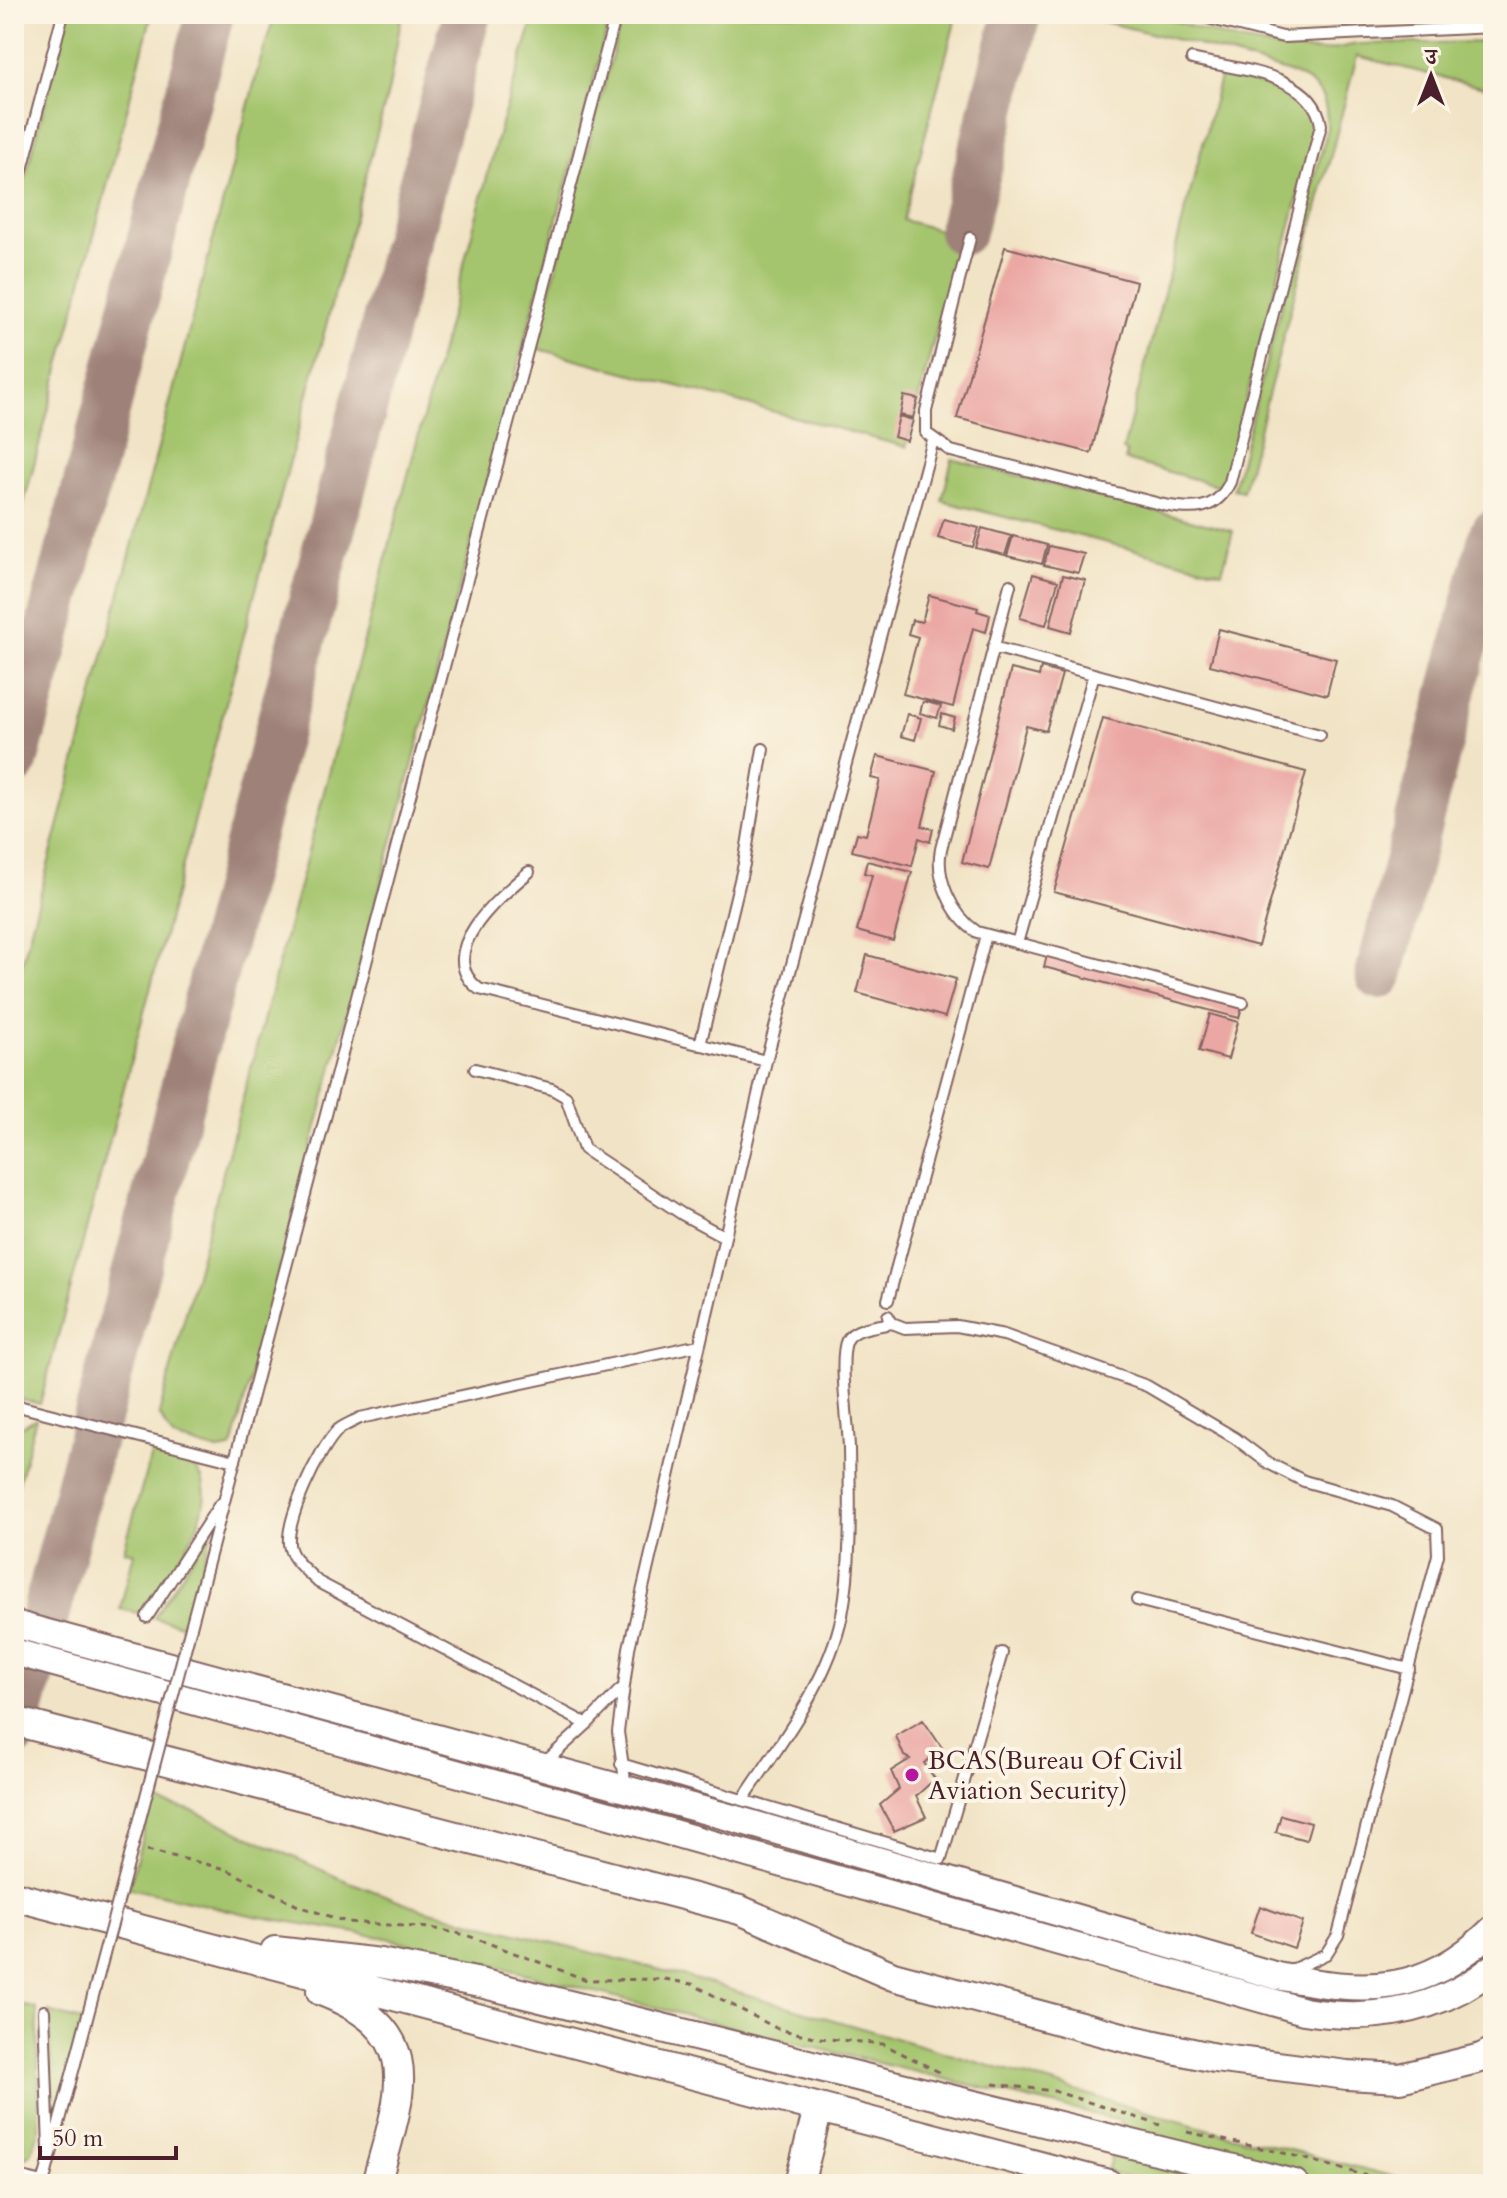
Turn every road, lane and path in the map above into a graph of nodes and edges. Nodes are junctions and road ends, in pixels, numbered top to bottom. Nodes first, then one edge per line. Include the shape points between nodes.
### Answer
1 (63, 14) edge
2 (616, 14) edge
3 (1192, 14) edge
4 (1493, 27) edge
5 (1192, 59) dead end
6 (14, 200) edge
7 (970, 238) dead end
8 (933, 440) junction
9 (1010, 585) dead end
10 (993, 647) junction
11 (1094, 674) junction
12 (1320, 735) dead end
13 (763, 749) dead end
14 (529, 872) dead end
15 (986, 935) junction
16 (1017, 943) junction
17 (1243, 1003) dead end
18 (700, 1045) junction
19 (766, 1061) junction
20 (475, 1069) dead end
21 (725, 1237) junction
22 (888, 1300) dead end
23 (699, 1345) junction
24 (14, 1405) edge
25 (235, 1461) junction
26 (226, 1494) junction
27 (1137, 1600) dead end
28 (147, 1617) dead end
29 (14, 1624) edge
30 (14, 1652) edge
31 (1002, 1653) dead end
32 (1409, 1669) junction
33 (621, 1690) junction
34 (14, 1721) edge
35 (588, 1723) junction
36 (541, 1766) junction
37 (624, 1776) junction
38 (744, 1798) junction
39 (139, 1849) dead end
40 (14, 1896) edge
41 (1493, 1929) edge
42 (198, 1944) junction
43 (1493, 1968) edge
44 (1277, 1976) junction
45 (44, 2011) dead end
46 (1493, 2052) edge
47 (950, 2076) dead end
48 (981, 2083) dead end
49 (818, 2109) junction
50 (1169, 2128) dead end
51 (1180, 2131) dead end
52 (49, 2159) junction
53 (14, 2176) edge
54 (43, 2184) edge
55 (376, 2184) edge
56 (799, 2184) edge
57 (1108, 2184) edge
58 (1294, 2184) edge
59 (1396, 2184) edge

1 - 6 lane
2 - 25 lane
3 - 4 lane via 1283,37
5 - 8 lane via 1292,85 1313,102 1321,125 1226,492 1210,506 1196,509 1164,505 951,451
7 - 8 lane via 926,411 926,433
8 - 19 lane
9 - 10 lane
10 - 11 lane
10 - 15 lane via 938,862 942,885 964,920
11 - 12 lane
11 - 16 lane
13 - 18 lane via 744,864
14 - 18 lane via 484,910 464,951 461,966 467,980 479,989
15 - 16 lane
15 - 22 lane
16 - 17 lane
18 - 19 lane
19 - 21 lane
20 - 21 lane via 566,1097 584,1149
21 - 23 lane
23 - 33 lane
23 - 35 lane via 360,1418 339,1429 325,1446 294,1513 290,1550 318,1582
24 - 25 lane
25 - 26 lane
26 - 28 lane
26 - 52 lane, bridge
27 - 32 lane
29 - 36 street
30 - 43 street via 1304,2011 1341,2017 1391,2014 1452,1995
31 - 38 lane via 941,1859
32 - 38 lane via 1438,1555 1439,1537 1430,1523 1392,1506 1304,1481 1147,1386 1004,1335 957,1326 905,1328 890,1320 847,1340 848,1519 838,1628 806,1702
32 - 44 lane via 1338,1935 1326,1954
33 - 35 lane
33 - 37 lane via 618,1732
34 - 46 main road via 740,1910 893,1976 1137,2041 1215,2058 1400,2078
35 - 36 lane
36 - 37 street
37 - 38 lane
37 - 44 street
39 - 47 path via 226,1869 298,1906 347,1922 466,1935 587,1980 692,1984 778,2029 883,2044
40 - 42 main road
41 - 44 street via 1451,1963 1392,1987 1347,1987
42 - 49 main road
42 - 55 main road via 335,1997 383,2029 399,2061 400,2081
42 - 58 main road via 439,1974
45 - 52 lane
48 - 50 path via 1054,2091
49 - 56 main road
49 - 57 main road
51 - 59 path
52 - 54 lane
53 - 54 lane

